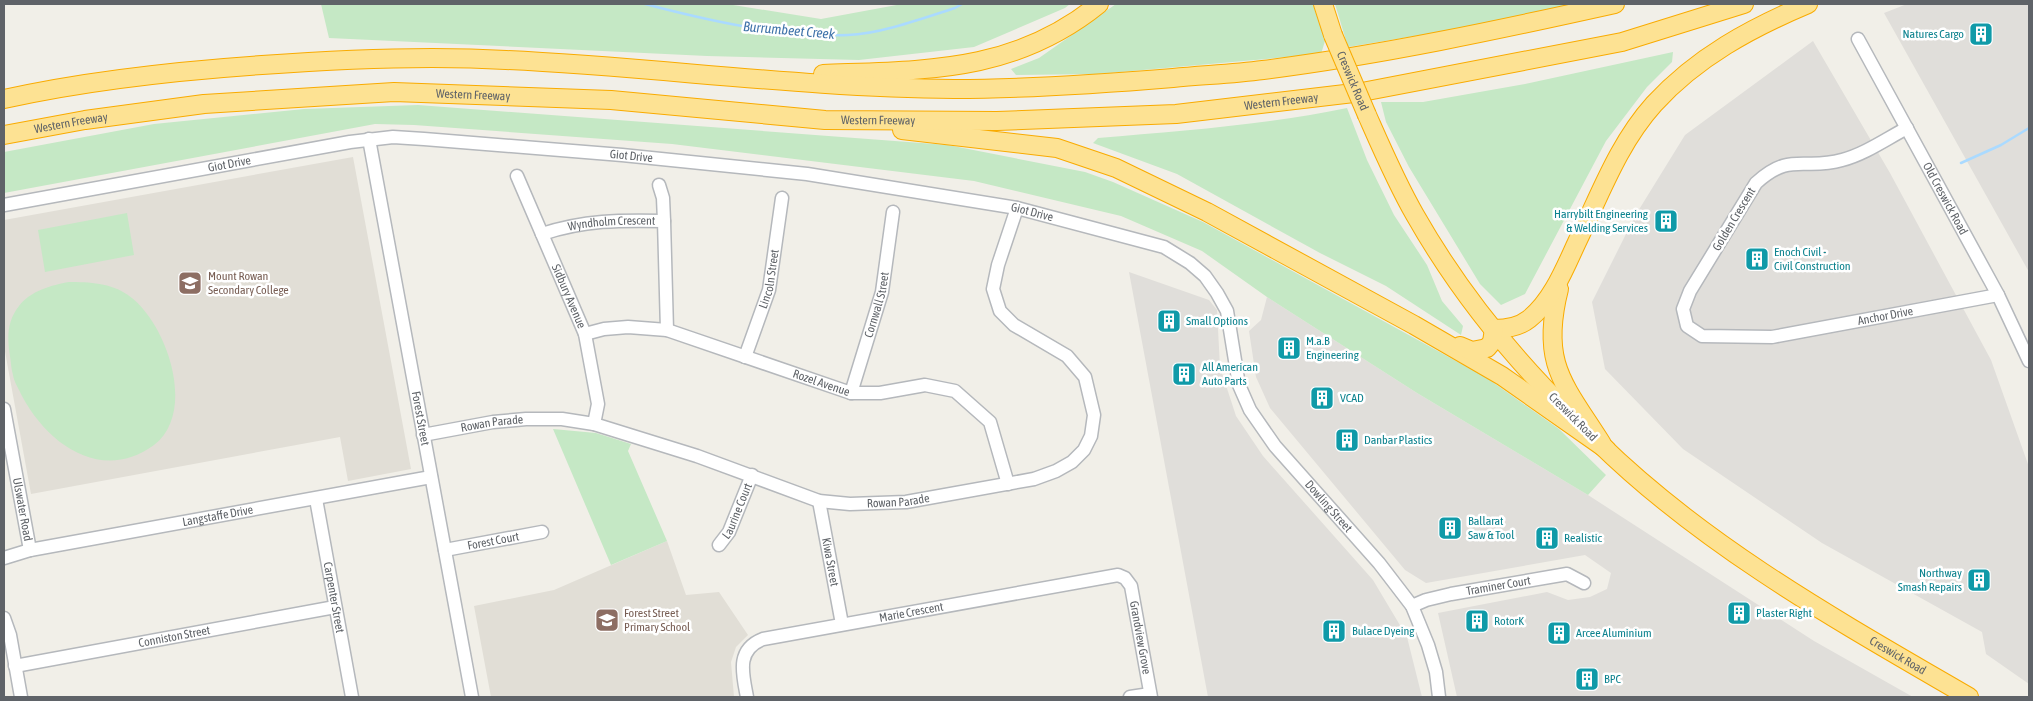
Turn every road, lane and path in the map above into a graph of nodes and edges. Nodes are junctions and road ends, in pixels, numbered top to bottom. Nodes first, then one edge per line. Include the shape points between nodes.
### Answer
1 (1099, 4) edge
2 (1323, 4) edge
3 (1615, 4) edge
4 (1744, 4) edge
5 (1808, 4) edge
6 (1858, 39) dead end
7 (737, 78) junction
8 (57, 87) junction
9 (4, 94) edge
10 (4, 99) edge
11 (825, 120) junction
12 (1907, 128) junction
13 (4, 135) edge
14 (369, 139) junction
15 (517, 176) dead end
16 (660, 185) dead end
17 (782, 198) dead end
18 (4, 205) edge
19 (1017, 208) junction
20 (893, 212) dead end
21 (664, 221) junction
22 (542, 234) junction
23 (1564, 272) junction
24 (1998, 294) junction
25 (1226, 311) joint
26 (1414, 325) junction
27 (1494, 329) junction
28 (667, 330) junction
29 (585, 334) junction
30 (1772, 337) joint
31 (746, 358) junction
32 (2029, 361) edge
33 (851, 393) junction
34 (4, 409) edge
35 (594, 424) junction
36 (424, 435) junction
37 (1606, 449) junction
38 (8, 461) edge
39 (752, 475) junction
40 (431, 477) junction
41 (1008, 484) junction
42 (316, 499) junction
43 (819, 501) junction
44 (542, 532) dead end
45 (719, 545) dead end
46 (30, 550) junction
47 (445, 550) junction
48 (4, 558) edge
49 (1128, 574) joint
50 (1584, 583) dead end
51 (1412, 606) junction
52 (335, 607) junction
53 (4, 618) edge
54 (842, 624) junction
55 (16, 666) junction
56 (1151, 695) edge
57 (21, 697) edge
58 (352, 697) edge
59 (472, 697) edge
60 (747, 697) edge
61 (1130, 697) edge
62 (1439, 697) edge
63 (1969, 697) edge

1 - 7 highway via 1079,20 1034,45 988,61 939,68
2 - 27 highway, Creswick Road, bridge via 1367,115 1414,214 1446,266
3 - 7 highway via 1372,54 1260,70 1107,84 956,89 846,86
4 - 11 highway, Western Freeway via 1622,42 1362,92 1176,114 1101,118
5 - 23 highway via 1757,26 1728,43 1686,73 1654,104 1627,140 1607,176
6 - 12 street, Old Creswick Road
7 - 8 highway via 503,59 415,58 235,67
8 - 9 highway
8 - 10 highway
11 - 13 highway, Western Freeway via 611,100 394,92 204,104
11 - 26 highway via 1058,148 1107,165 1207,212
12 - 24 street, Old Creswick Road
12 - 30 street, Golden Crescent via 1844,160 1827,164 1787,164 1770,170 1756,182 1682,309 1687,326 1702,336
14 - 18 street, Giot Drive
14 - 19 street, Giot Drive via 416,138 807,174
14 - 36 street, Forest Street
15 - 22 street, Sidbury Avenue
16 - 21 street
17 - 31 street, Lincoln Street via 769,290
19 - 25 street, Giot Drive via 1164,247 1205,276
19 - 41 street, Rowan Parade via 993,289 1000,311 1014,325 1067,356 1085,377 1094,414 1091,436 1084,450 1072,462 1034,479
20 - 33 street, Cornwall Street via 882,292
21 - 22 street, Wyndholm Crescent via 611,220 571,225
21 - 28 street, Wyndholm Crescent
22 - 29 street, Sidbury Avenue
23 - 27 highway via 1542,306 1528,320 1511,328
23 - 37 highway via 1552,316 1554,362 1562,382
24 - 30 street, Anchor Drive
24 - 32 street, Old Creswick Road
25 - 51 street, Dowling Street via 1239,384 1250,410 1275,446 1379,563
26 - 27 highway via 1472,351 1490,346
26 - 37 highway via 1502,376
27 - 37 highway, Creswick Road via 1533,377
28 - 29 street, Rozel Avenue via 628,327
28 - 31 street, Rozel Avenue
29 - 35 street, Sidbury Avenue via 598,404
31 - 33 street, Rozel Avenue
33 - 41 street, Rozel Avenue via 880,393 925,386 955,391 990,422
34 - 38 street, Ulswater Road
35 - 36 street, Rowan Parade via 526,418
35 - 39 street, Rowan Parade
36 - 40 street, Forest Street
37 - 63 highway, Creswick Road via 1629,472 1696,526 1755,567
38 - 46 street, Ulswater Road
39 - 43 street, Rowan Parade
39 - 45 street, Laurine Court via 729,532
40 - 42 street, Langstaffe Drive
40 - 47 street, Forest Street
41 - 43 street, Rowan Parade via 906,502 850,504
42 - 46 street, Langstaffe Drive
42 - 52 street, Carpenter Street
43 - 54 street, Kiwa Street
44 - 47 street, Forest Court
46 - 48 street, Langstaffe Drive
47 - 59 street, Forest Street
49 - 54 street, Marie Crescent
49 - 56 street, Grandview Grove
50 - 51 street, Traminer Court via 1567,574 1446,595
51 - 62 street, Dowling Street via 1428,645
52 - 55 street, Conniston Street
52 - 58 street, Carpenter Street
53 - 55 street
54 - 60 street, Marie Crescent via 754,643 742,664
55 - 57 street
56 - 61 street

